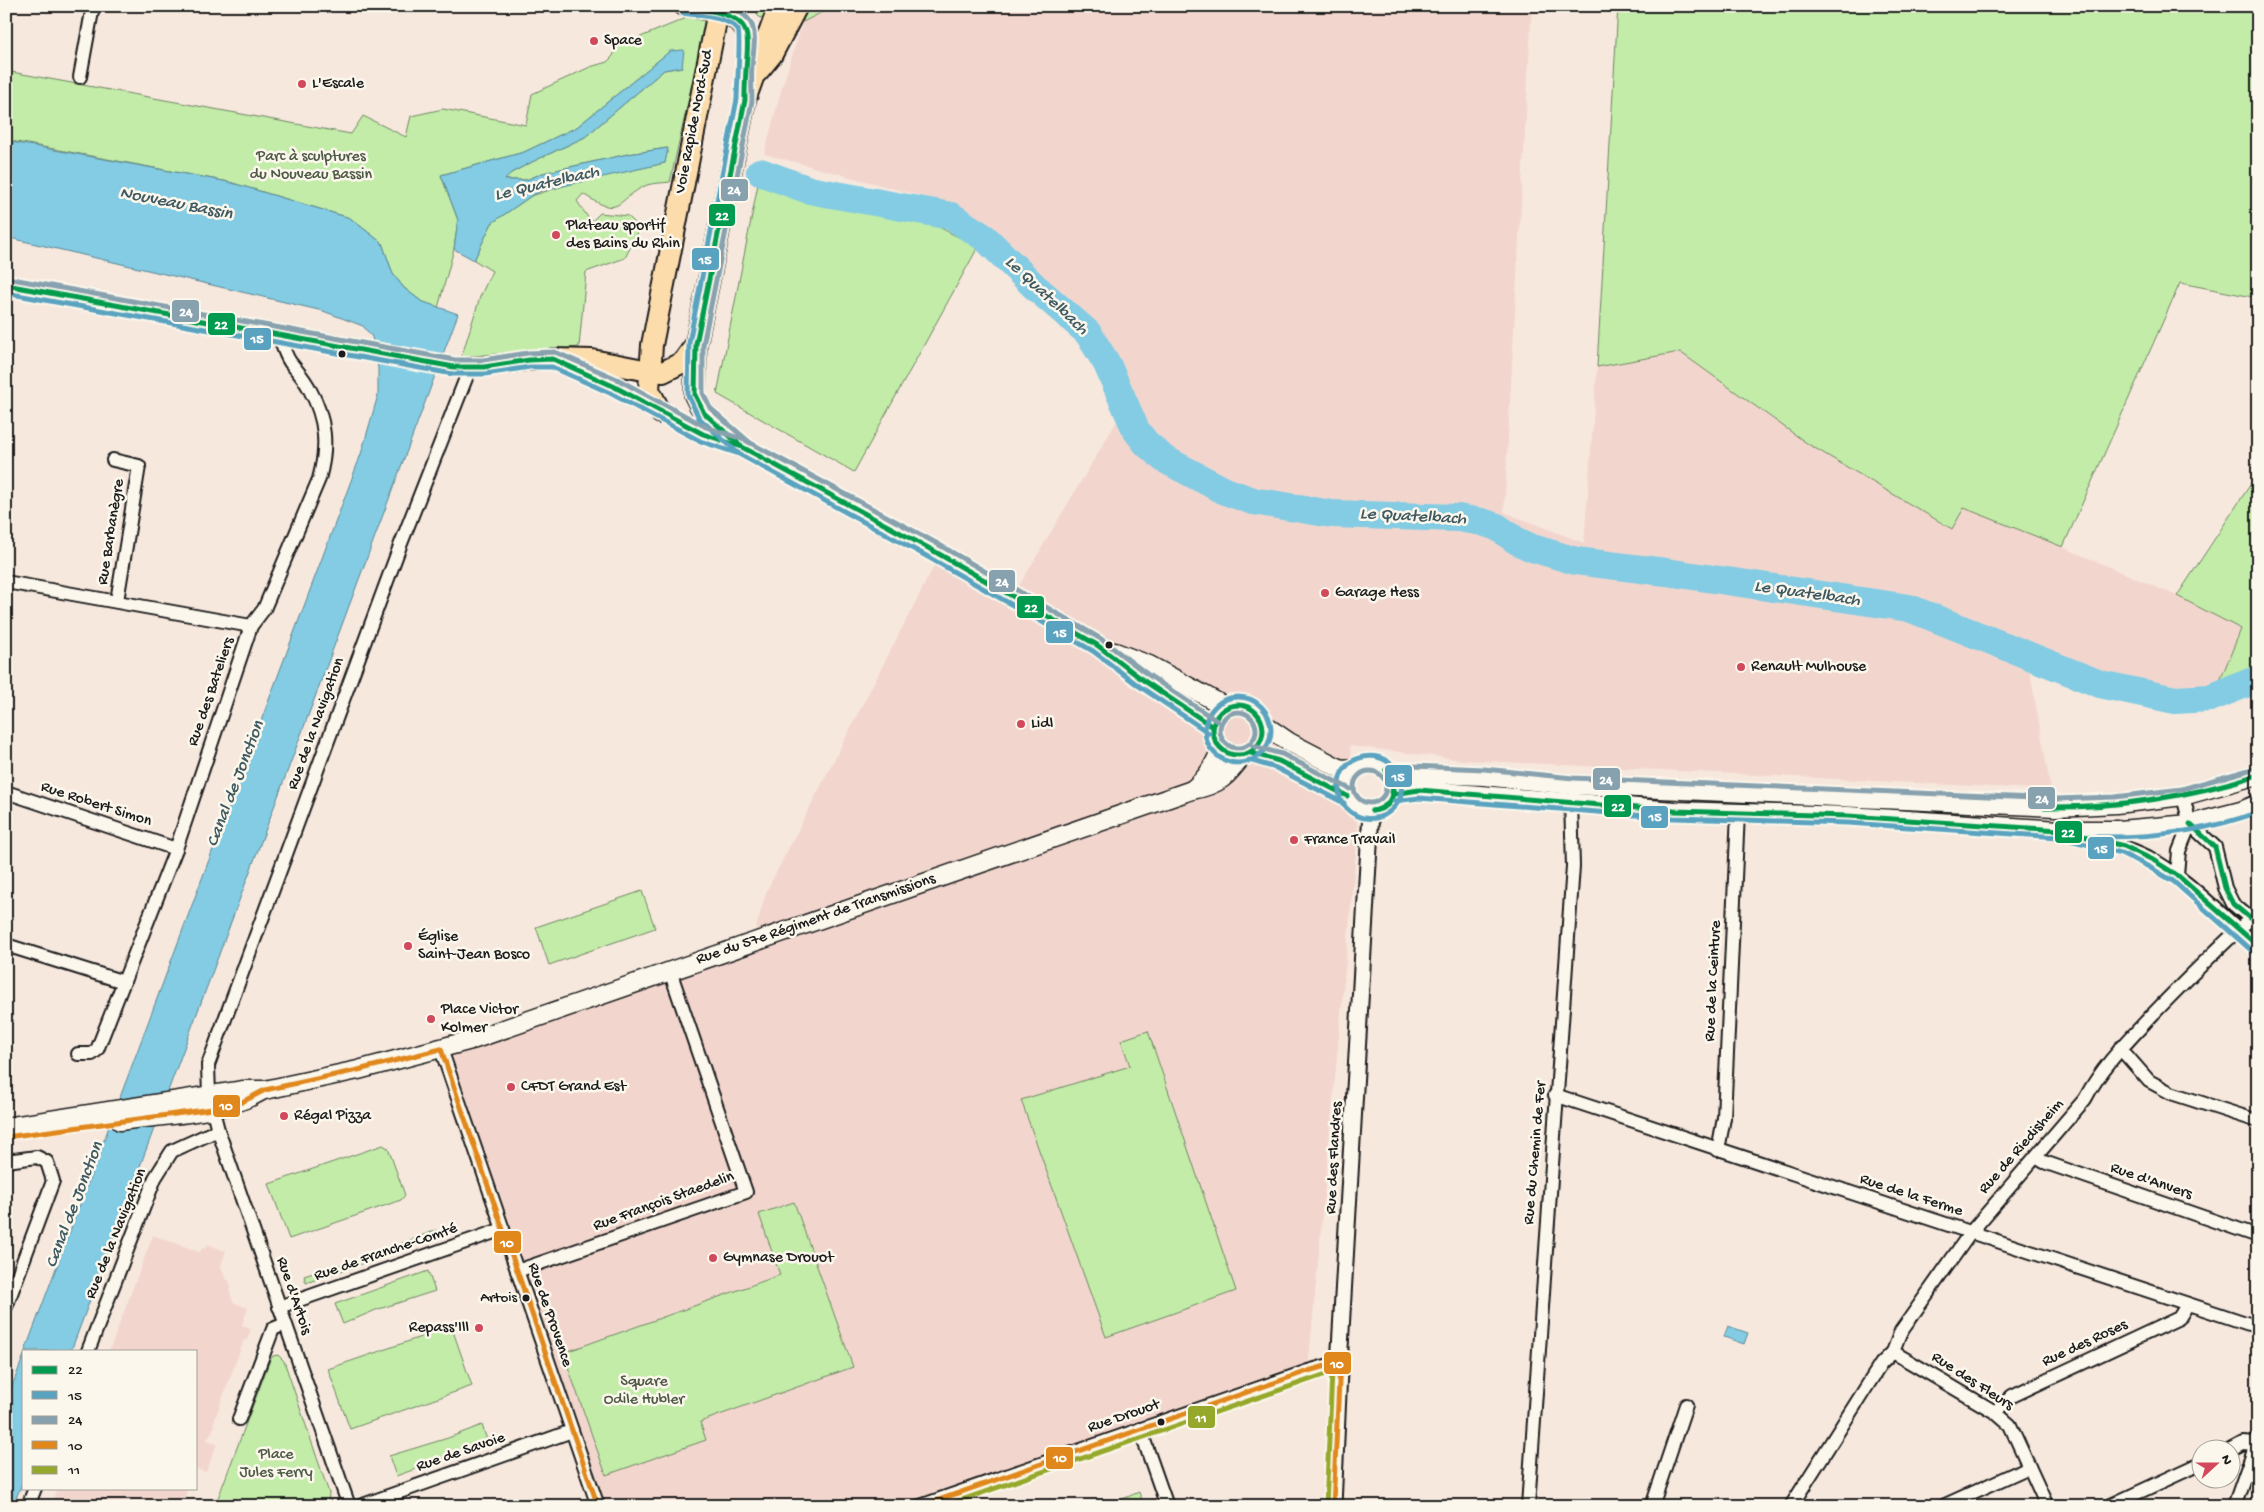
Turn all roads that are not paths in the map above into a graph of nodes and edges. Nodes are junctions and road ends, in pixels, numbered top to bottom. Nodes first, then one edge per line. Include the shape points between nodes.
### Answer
1 (93, 6) edge
2 (684, 6) edge
3 (779, 6) edge
4 (796, 6) edge
5 (718, 9) edge
6 (757, 71) junction
7 (80, 77) dead end
8 (745, 100) junction
9 (6, 284) edge
10 (278, 334) junction
11 (696, 344) junction
12 (553, 359) junction
13 (470, 368) junction
14 (649, 372) junction
15 (661, 413) junction
16 (742, 447) junction
17 (112, 460) dead end
18 (6, 582) edge
19 (117, 601) junction
20 (251, 626) junction
21 (1097, 645) junction
22 (1226, 707) junction
23 (1264, 725) junction
24 (1213, 727) junction
25 (1221, 749) junction
26 (1247, 754) junction
27 (1355, 768) junction
28 (1389, 772) junction
29 (2258, 775) edge
30 (1192, 790) junction
31 (6, 792) edge
32 (1739, 793) junction
33 (1393, 794) junction
34 (1572, 794) junction
35 (1347, 796) junction
36 (2183, 796) junction
37 (2258, 804) edge
38 (1371, 812) junction
39 (1738, 813) junction
40 (2190, 824) junction
41 (2059, 830) junction
42 (176, 849) junction
43 (2177, 875) junction
44 (2254, 922) edge
45 (2238, 930) junction
46 (6, 944) edge
47 (2258, 946) edge
48 (670, 971) junction
49 (124, 982) junction
50 (2120, 1048) junction
51 (441, 1049) junction
52 (78, 1054) dead end
53 (1555, 1095) junction
54 (211, 1102) junction
55 (93, 1120) junction
56 (2258, 1121) edge
57 (6, 1127) edge
58 (218, 1130) junction
59 (6, 1137) edge
60 (1718, 1150) junction
61 (2036, 1157) junction
62 (6, 1162) edge
63 (503, 1229) junction
64 (1971, 1232) junction
65 (2258, 1236) edge
66 (517, 1272) junction
67 (2188, 1304) junction
68 (279, 1307) junction
69 (6, 1308) edge
70 (285, 1324) junction
71 (2258, 1327) edge
72 (88, 1350) edge
73 (1893, 1352) junction
74 (1340, 1362) junction
75 (1686, 1405) dead end
76 (1995, 1412) junction
77 (239, 1419) dead end
78 (1140, 1429) junction
79 (572, 1431) junction
80 (2257, 1441) edge
81 (2242, 1444) edge
82 (2029, 1466) junction
83 (2192, 1468) edge
84 (34, 1490) edge
85 (28, 1506) edge
86 (349, 1506) edge
87 (360, 1506) edge
88 (598, 1506) edge
89 (920, 1506) edge
90 (1167, 1506) edge
91 (1333, 1506) edge
92 (1528, 1506) edge
93 (1652, 1506) edge
94 (1791, 1506) edge
95 (1944, 1506) edge
96 (2047, 1506) edge
97 (2109, 1506) edge
98 (2234, 1506) edge

1 - 7 street
2 - 5 main road
3 - 6 highway
4 - 6 highway via 771,54
5 - 8 main road via 746,28 749,45 745,65
5 - 14 highway, Voie Rapide Nord-Sud
6 - 8 highway
8 - 11 highway
9 - 10 main road
10 - 13 main road
10 - 20 street, Rue des Bateliers via 286,354 311,390 322,418 325,458 264,609
11 - 14 highway via 683,362 675,367 663,372
11 - 16 highway via 695,395 704,413
12 - 13 main road
12 - 14 highway via 592,360
12 - 15 main road via 613,386
13 - 54 street, Rue de la Navigation via 400,546 208,1065
14 - 15 highway, Voie Rapide Nord-Sud via 649,390
15 - 16 main road via 703,434
16 - 21 main road via 932,550
17 - 19 street, Rue Barbanègre via 139,466
18 - 19 street, Rue Barbanègre
19 - 20 street, Rue Barbanègre
20 - 42 street, Rue des Bateliers
21 - 22 main road via 1149,665
21 - 24 main road
22 - 23 main road via 1249,707 1256,711
22 - 24 main road
23 - 26 main road via 1262,741
23 - 27 main road via 1341,769
24 - 25 main road
25 - 26 main road via 1227,753
25 - 30 main road, Rue du 57e Régiment de Transmissions via 1209,774
26 - 30 main road, Rue du 57e Régiment de Transmissions via 1219,782
26 - 35 main road via 1279,761
27 - 28 main road via 1369,763 1384,767
27 - 35 main road via 1346,781
28 - 33 main road via 1393,779
28 - 34 main road via 1484,776
29 - 36 main road
30 - 48 main road, Rue du 57e Régiment de Transmissions
31 - 42 street, Rue Robert Simon
32 - 34 main road
32 - 36 main road via 2056,807
32 - 39 main road
33 - 34 main road via 1419,790
33 - 38 main road via 1385,807
34 - 39 main road via 1674,811
34 - 53 street, Rue du Chemin de Fer via 1572,866
35 - 38 main road via 1356,808
36 - 40 street
37 - 40 main road
38 - 74 street, Rue des Flandres
39 - 41 main road
39 - 60 street, Rue de la Ceinture via 1724,1118
40 - 41 main road via 2119,830
40 - 43 street via 2179,852
40 - 44 street via 2215,847 2225,888 2234,904
41 - 43 street via 2124,846
42 - 49 street, Rue des Bateliers
43 - 45 street
44 - 45 street, Rue de Riedisheim
45 - 47 street
45 - 50 street, Rue de Riedisheim
46 - 49 street
48 - 51 main road, Rue du 57e Régiment de Transmissions
48 - 66 street, Rue François Staedelin via 746,1192
49 - 52 street, Rue des Bateliers via 97,1050 92,1054
50 - 56 street via 2149,1081 2171,1093
50 - 61 street, Rue de Riedisheim via 2095,1080 2085,1099
51 - 54 main road, Rue du 57e Régiment de Transmissions via 265,1090 244,1090
51 - 63 street, Rue de Provence
53 - 60 street, Rue de la Ferme
53 - 92 street, Rue du Chemin de Fer
54 - 55 main road
54 - 58 street, Rue d'Artois
55 - 57 main road
55 - 59 main road
58 - 68 street, Rue d'Artois
58 - 72 street, Rue de la Navigation via 172,1151 154,1178
60 - 64 street, Rue de la Ferme
61 - 64 street, Rue de Riedisheim
61 - 65 street, Rue d'Anvers
62 - 69 street via 37,1157 47,1162 54,1181
63 - 66 street, Rue de Provence
63 - 68 street, Rue de Franche-Comté
64 - 67 street, Rue de la Ferme
64 - 73 street, Rue de Riedisheim via 1901,1330
66 - 79 street, Rue de Provence
67 - 71 street, Rue de la Ferme
67 - 76 street, Rue des Roses via 2179,1318 2012,1396
68 - 70 street, Rue d'Artois
70 - 77 street via 273,1329
70 - 86 street, Rue d'Artois
73 - 76 street, Rue des Fleurs
73 - 94 street, Rue de Riedisheim via 1880,1364
74 - 78 street, Rue Drouot via 1308,1370
74 - 91 street, Rue des Flandres
75 - 93 street
76 - 82 street, Rue des Fleurs via 2010,1425
78 - 89 street, Rue Drouot
78 - 90 street
79 - 87 street, Rue de Savoie
79 - 88 street, Rue de Provence
80 - 81 street
80 - 98 street
82 - 95 street
82 - 96 street, Rue des Fleurs
83 - 97 street
84 - 85 street

